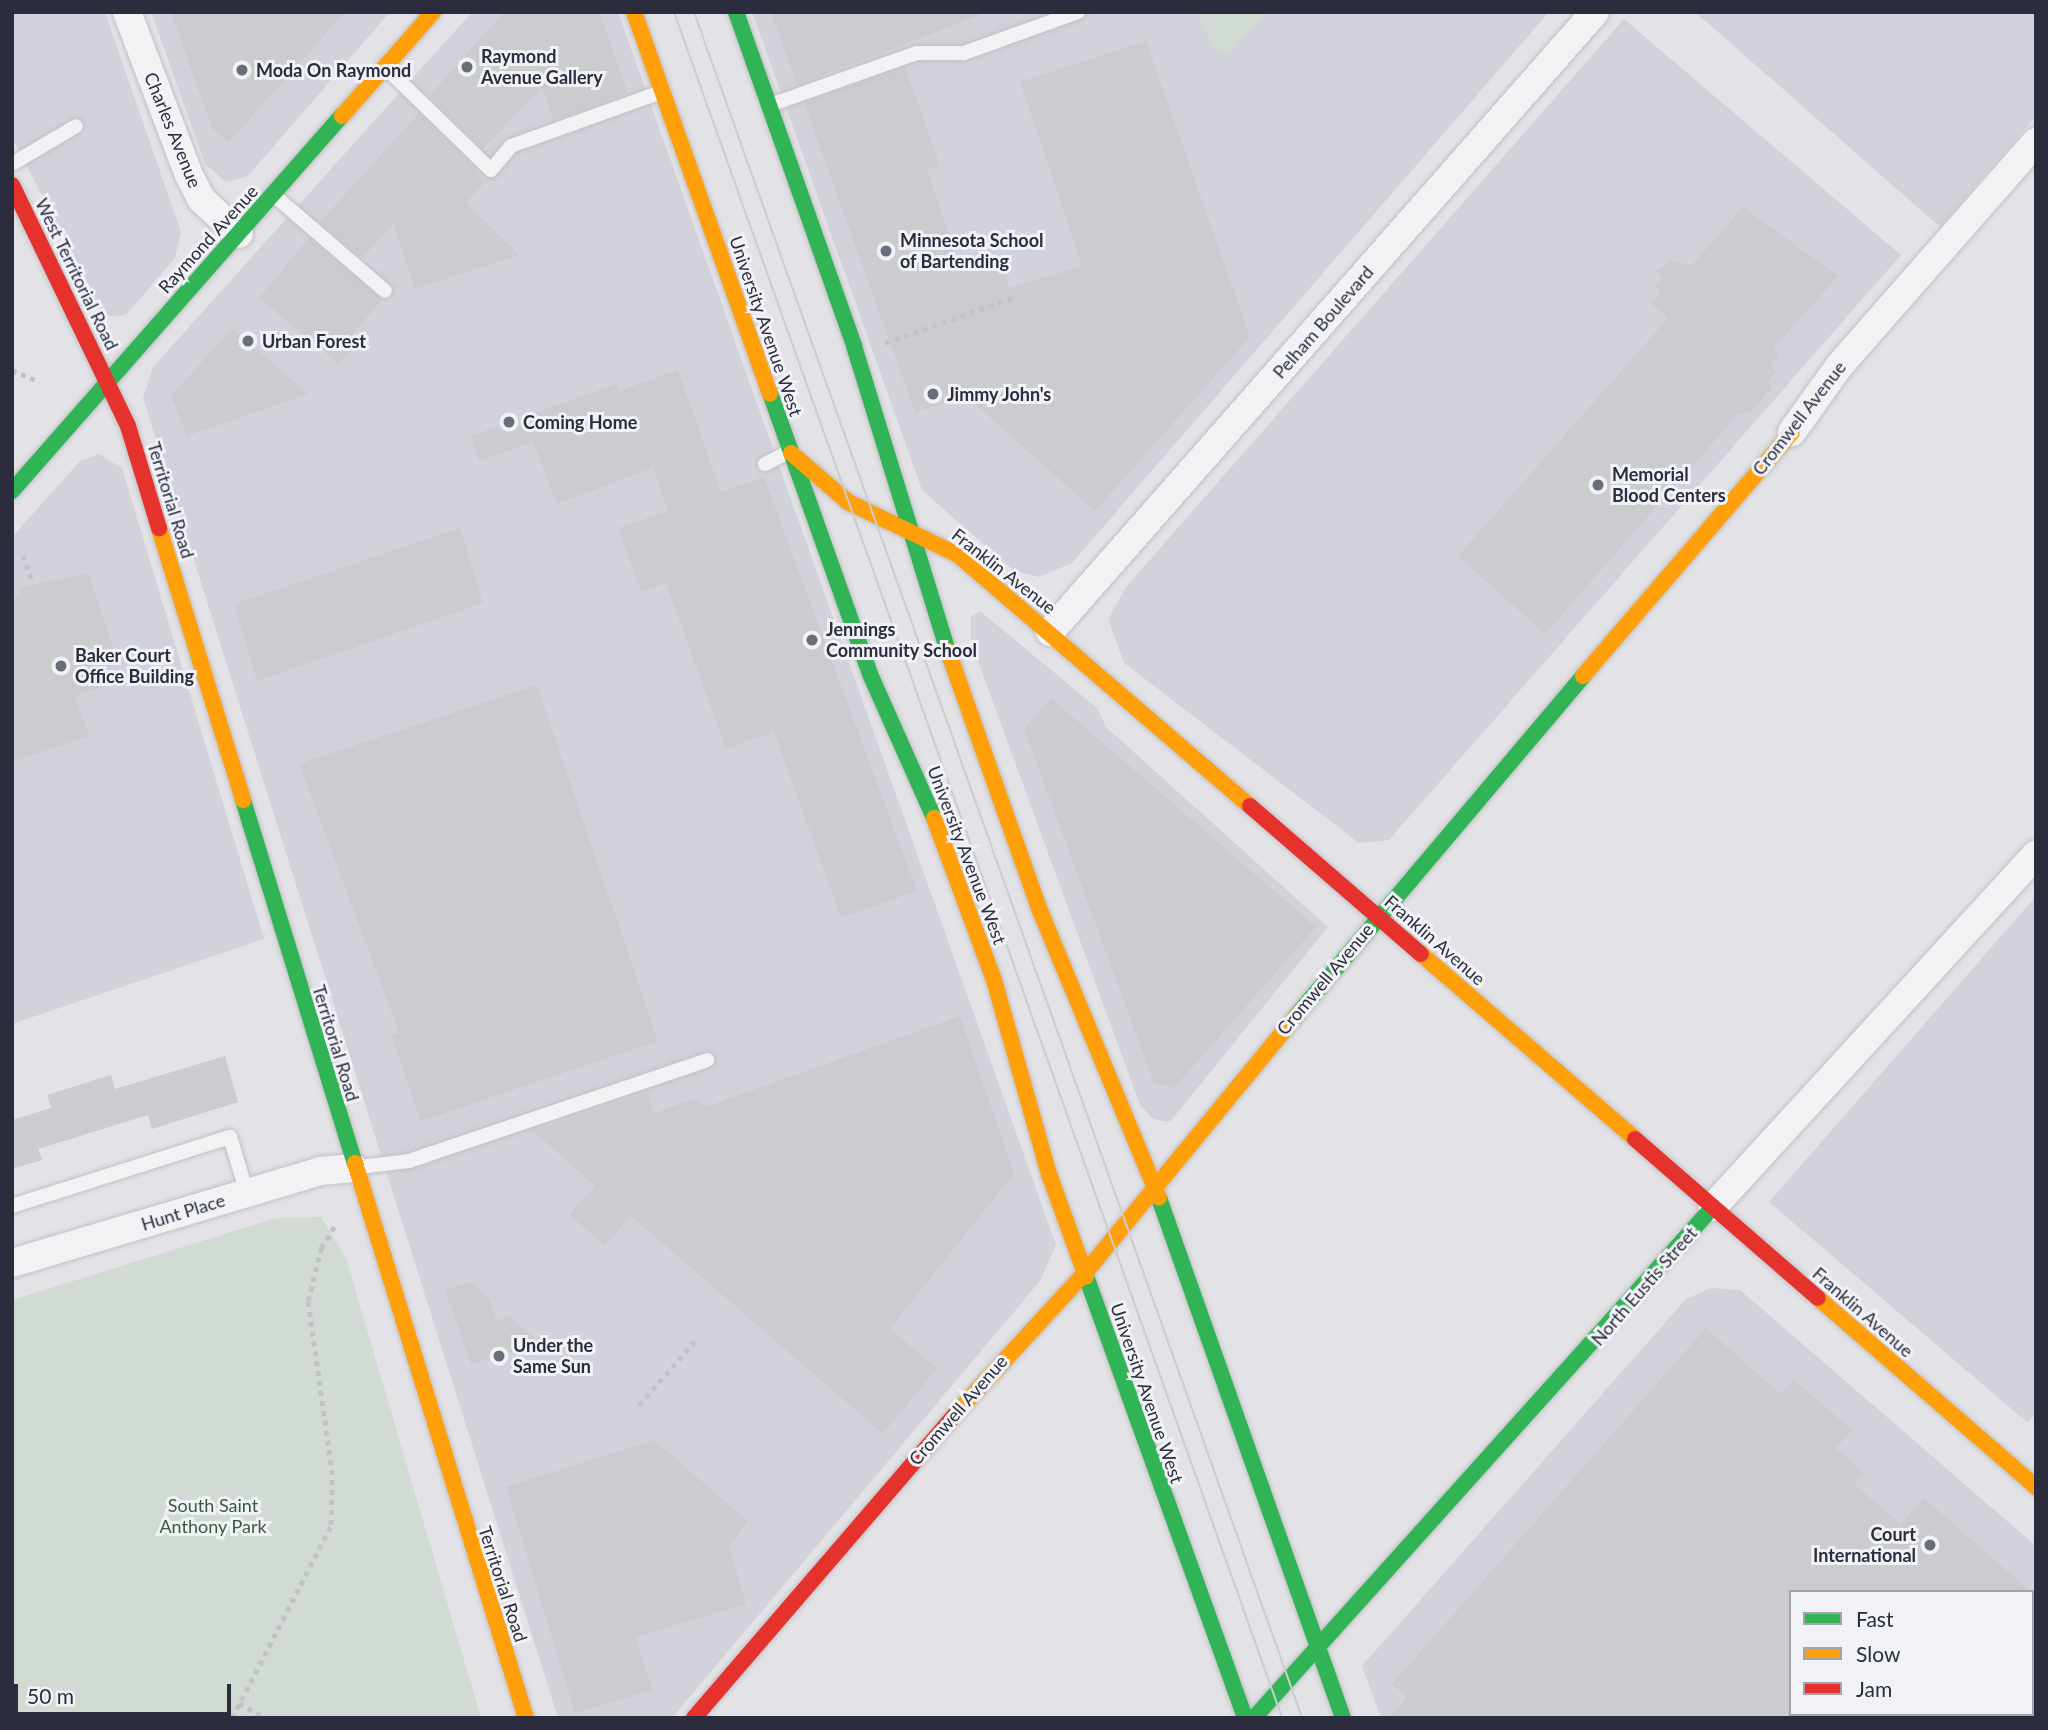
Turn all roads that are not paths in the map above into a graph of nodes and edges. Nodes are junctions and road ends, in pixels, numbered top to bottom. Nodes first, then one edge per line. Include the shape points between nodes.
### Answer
1 (127, 12) edge
2 (433, 12) edge
3 (634, 12) edge
4 (736, 12) edge
5 (1078, 12) edge
6 (1595, 12) edge
7 (385, 66) junction
8 (663, 92) junction
9 (770, 105) junction
10 (76, 126) dead end
11 (2036, 142) edge
12 (12, 164) edge
13 (12, 185) edge
14 (273, 194) junction
15 (239, 234) junction
16 (385, 291) dead end
17 (107, 380) junction
18 (1792, 432) joint
19 (790, 452) junction
20 (765, 464) dead end
21 (12, 491) edge
22 (912, 530) junction
23 (1050, 632) junction
24 (2036, 855) edge
25 (1378, 916) junction
26 (708, 1060) dead end
27 (354, 1168) junction
28 (1154, 1188) junction
29 (247, 1193) junction
30 (12, 1206) edge
31 (1713, 1207) junction
32 (12, 1263) edge
33 (1085, 1273) junction
34 (2036, 1487) edge
35 (1319, 1651) junction
36 (526, 1718) edge
37 (694, 1718) edge
38 (1245, 1718) edge
39 (1254, 1718) edge
40 (1343, 1718) edge

1 - 15 street, Charles Avenue via 189,175 202,200
2 - 7 main road, Raymond Avenue
3 - 8 main road, University Avenue West
4 - 9 main road
5 - 9 lane via 964,54 917,53
6 - 23 street, Pelham Boulevard
7 - 8 lane via 491,170 511,146
7 - 14 main road, Raymond Avenue
8 - 19 main road, University Avenue West
9 - 22 main road
10 - 12 lane
11 - 18 street, Cromwell Avenue via 1840,365
13 - 17 main road, West Territorial Road
14 - 15 main road, Raymond Avenue
14 - 16 lane
15 - 17 main road, Raymond Avenue
17 - 21 main road, Raymond Avenue
17 - 27 main road, Territorial Road via 128,426
18 - 25 main road, Cromwell Avenue
19 - 20 lane
19 - 22 main road, Franklin Avenue via 848,502
19 - 33 main road, University Avenue West via 870,674 966,902
22 - 23 main road, Franklin Avenue via 958,555
22 - 28 main road via 946,648 1041,913
23 - 25 main road, Franklin Avenue
24 - 31 street, North Eustis Street
25 - 28 main road, Cromwell Avenue
25 - 31 main road, Franklin Avenue
26 - 27 lane via 409,1161
27 - 29 street, Hunt Place
27 - 36 main road, Territorial Road
28 - 33 main road, Cromwell Avenue
28 - 35 main road
29 - 30 lane via 230,1137
29 - 32 street, Hunt Place
31 - 34 main road, Franklin Avenue
31 - 35 main road, North Eustis Street
33 - 37 main road, Cromwell Avenue via 1026,1332
33 - 38 main road, University Avenue West
35 - 39 main road, North Eustis Street
35 - 40 main road

